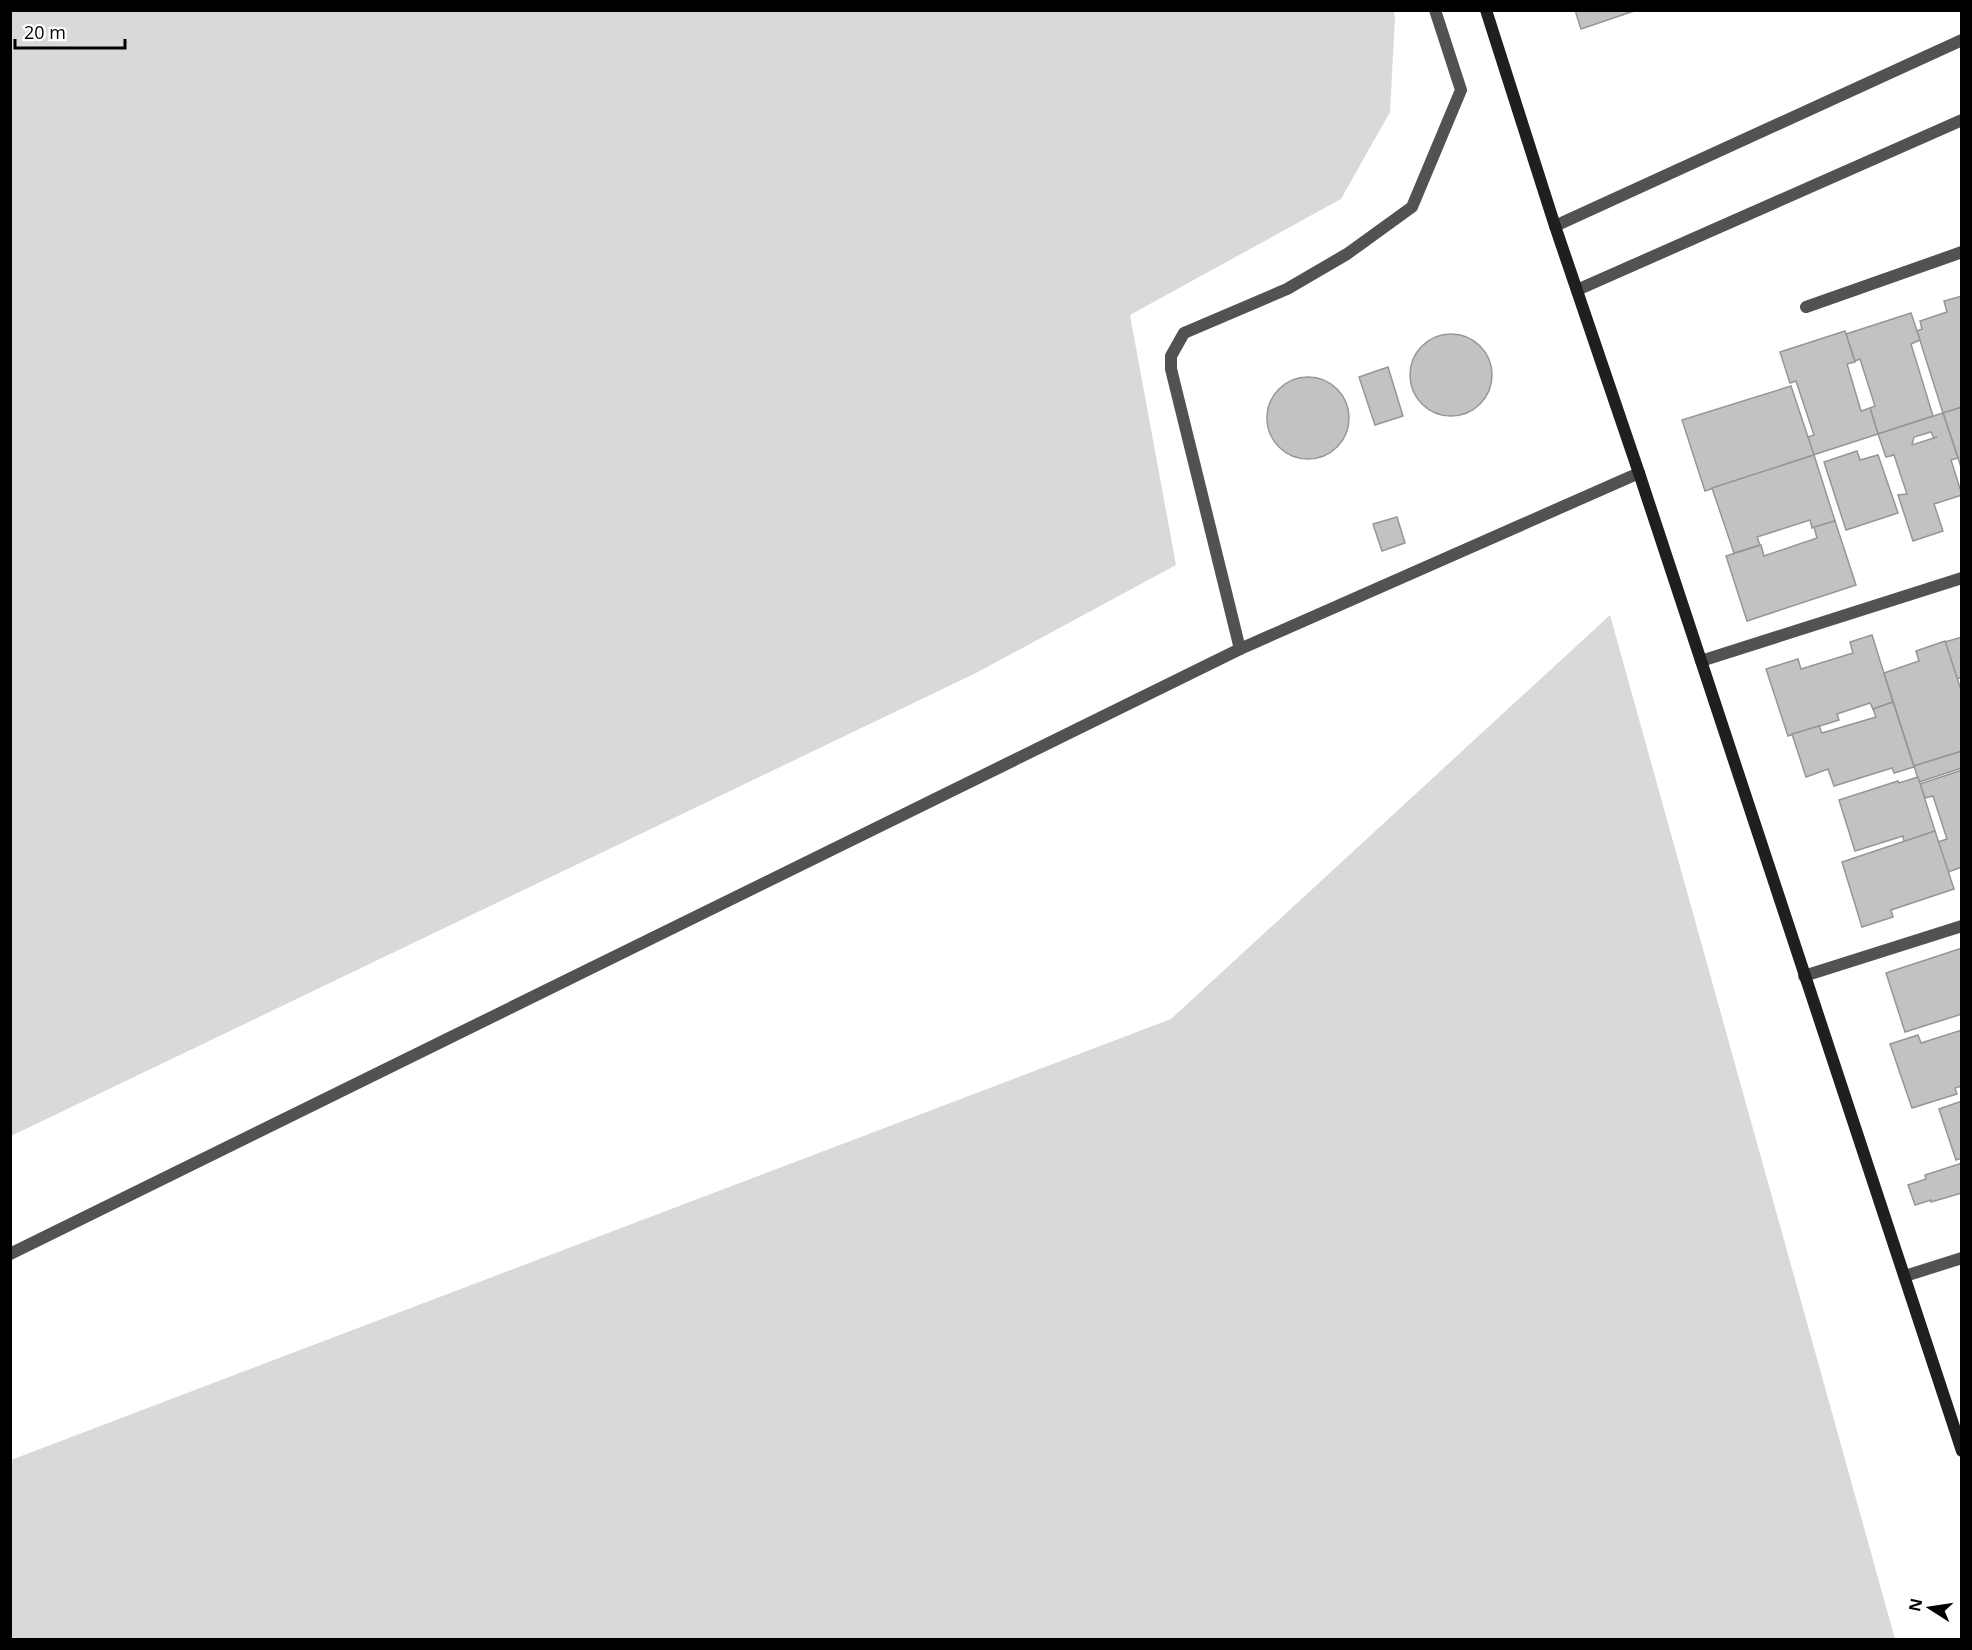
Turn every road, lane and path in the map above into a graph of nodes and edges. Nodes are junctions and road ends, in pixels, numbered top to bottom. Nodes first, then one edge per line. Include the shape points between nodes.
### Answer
1 (1435, 10) edge
2 (1486, 10) edge
3 (1962, 40) edge
4 (1962, 120) edge
5 (1555, 226) junction
6 (1962, 252) edge
7 (1577, 290) junction
8 (1806, 307) dead end
9 (1639, 473) junction
10 (1962, 578) edge
11 (1240, 649) junction
12 (1701, 661) junction
13 (1962, 926) edge
14 (1804, 976) junction
15 (10, 1254) edge
16 (1962, 1258) edge
17 (1905, 1276) junction
18 (1962, 1451) edge

1 - 11 street via 1461,90 1412,207 1347,254 1287,289 1184,333 1171,356
2 - 5 street
3 - 5 street
4 - 7 street
5 - 7 street
6 - 8 street
7 - 9 street
9 - 11 street
9 - 12 street
10 - 12 street
11 - 15 street
12 - 14 street
13 - 14 street
14 - 17 street
16 - 17 street
17 - 18 street

